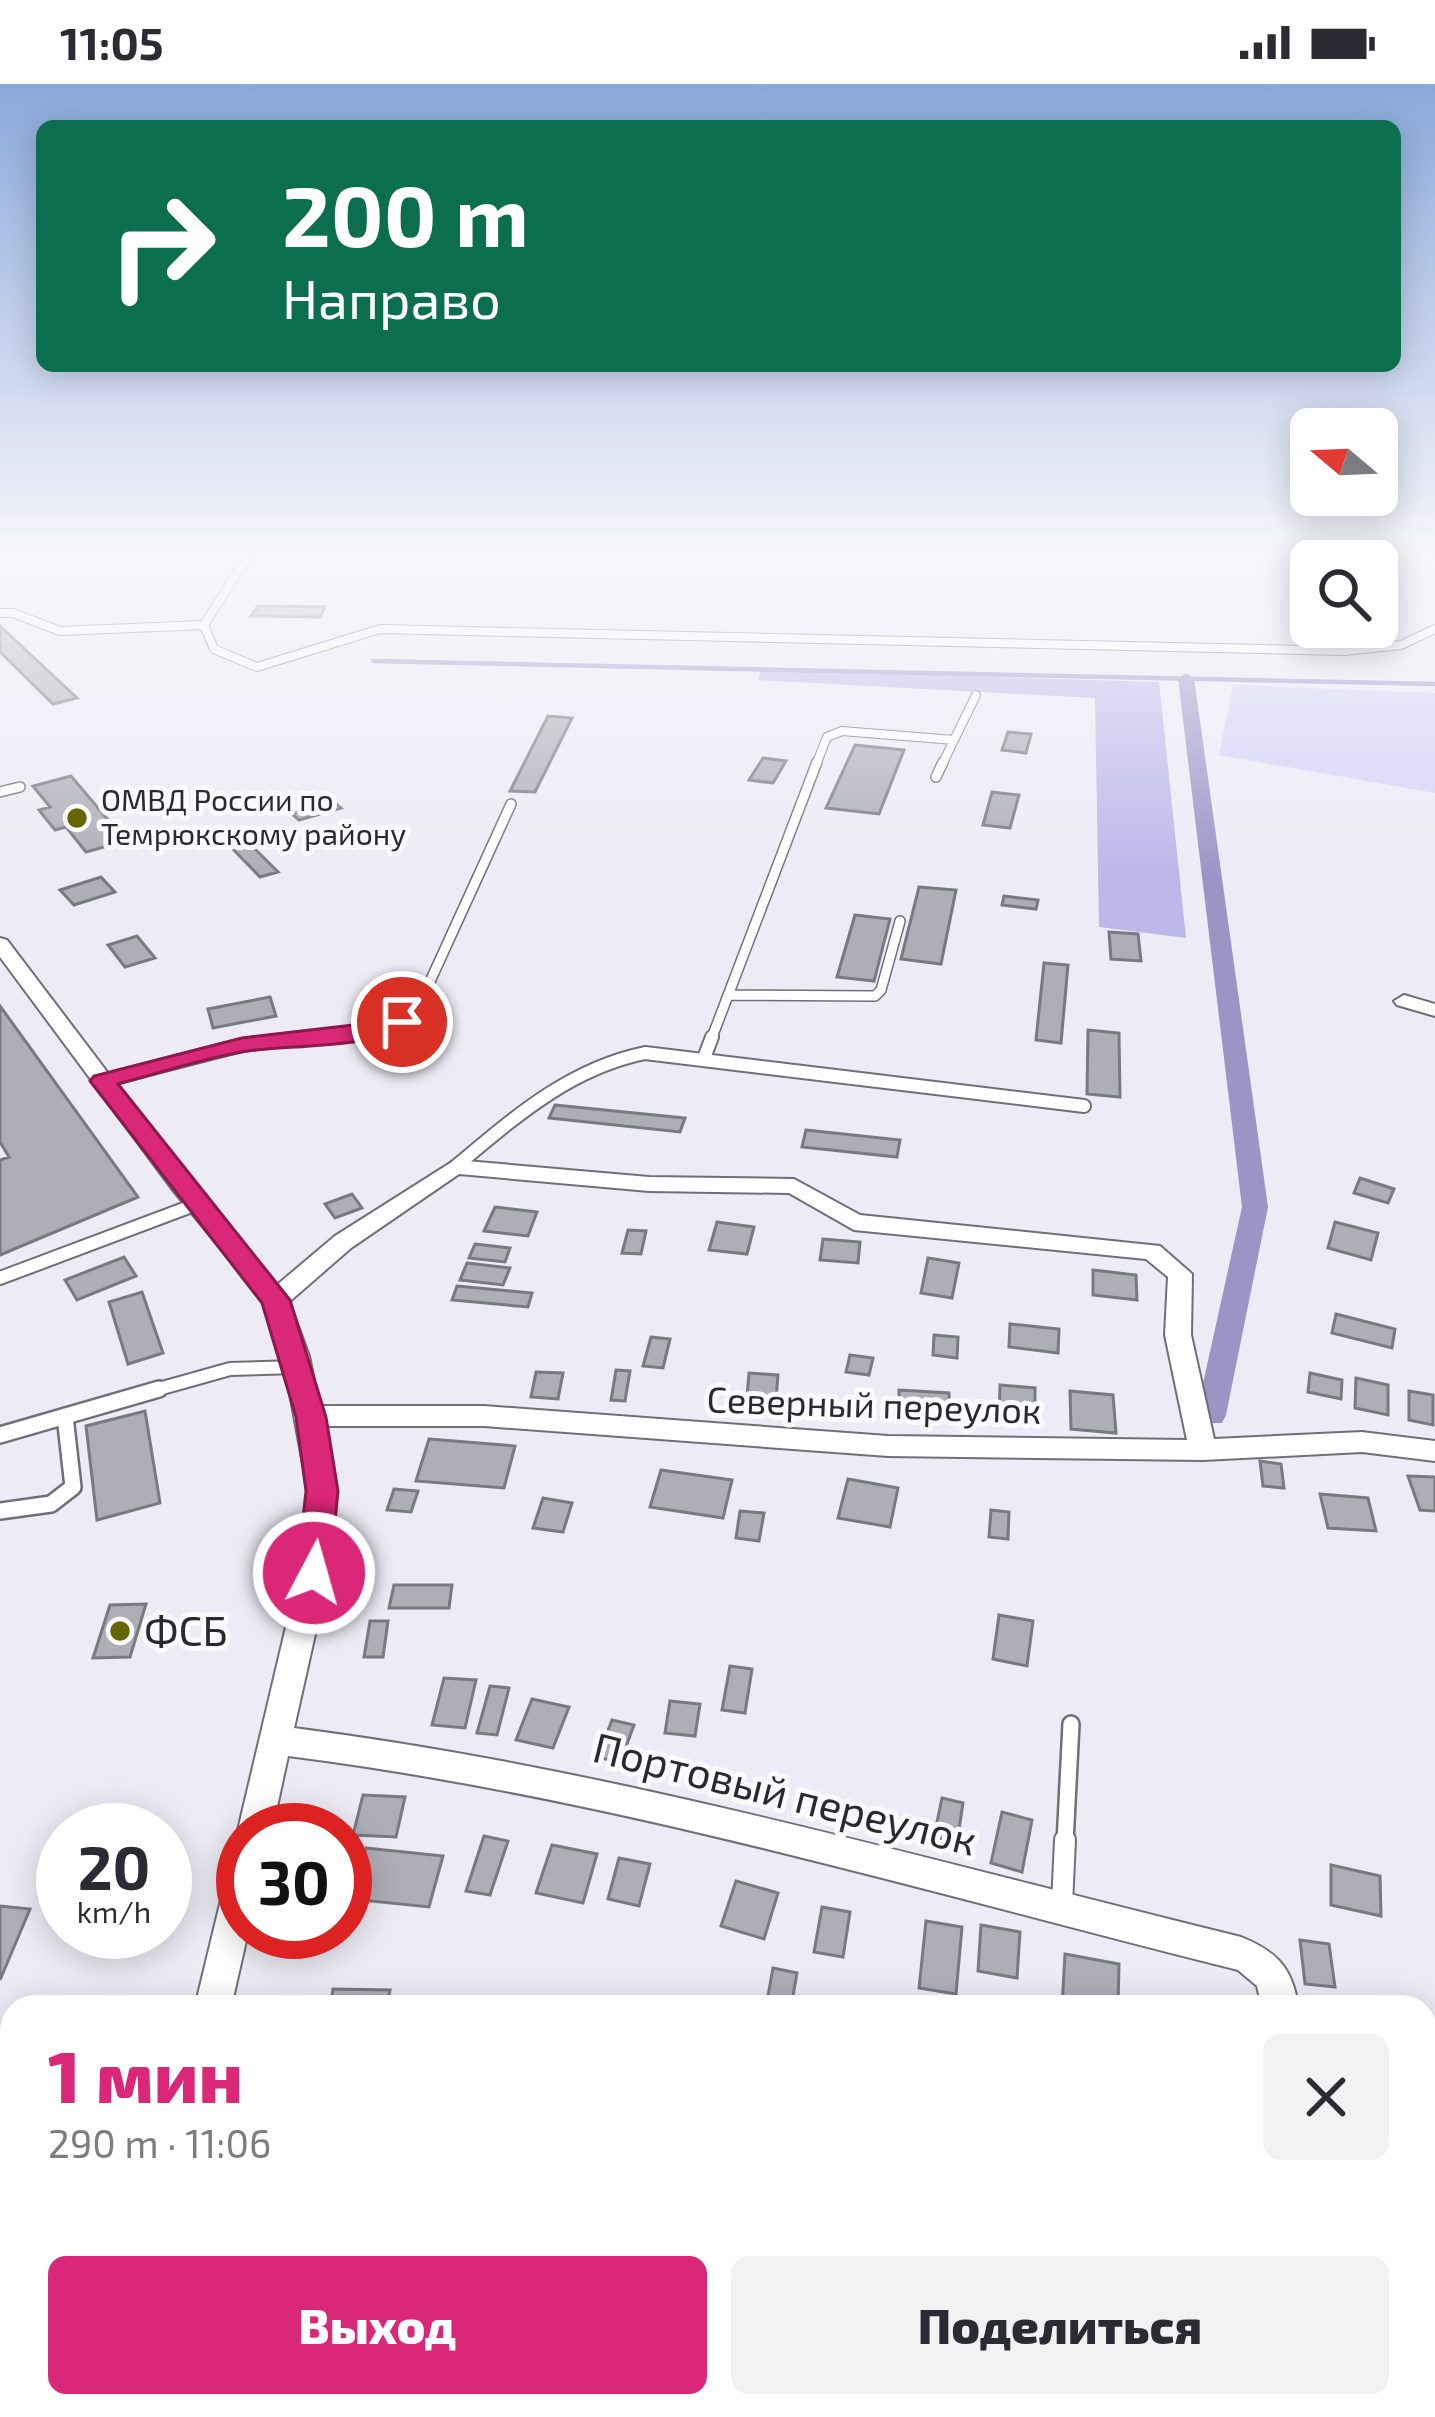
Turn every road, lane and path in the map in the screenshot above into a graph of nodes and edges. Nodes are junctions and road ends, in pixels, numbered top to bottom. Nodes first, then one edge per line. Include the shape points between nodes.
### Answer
1 (232, 657) edge
2 (289, 657) edge
3 (976, 694) dead end
4 (954, 740) junction
5 (936, 777) dead end
6 (20, 787) dead end
7 (0, 792) edge
8 (511, 804) dead end
9 (900, 921) dead end
10 (0, 944) edge
11 (728, 995) junction
12 (1404, 1001) dead end
13 (1435, 1010) edge
14 (704, 1058) junction
15 (102, 1081) junction
16 (1084, 1106) dead end
17 (454, 1167) junction
18 (197, 1204) junction
19 (0, 1278) edge
20 (276, 1300) junction
21 (298, 1366) junction
22 (65, 1416) junction
23 (311, 1417) junction
24 (0, 1435) edge
25 (1203, 1450) junction
26 (1435, 1451) edge
27 (0, 1511) edge
28 (1071, 1724) dead end
29 (276, 1741) junction
30 (261, 1803) edge
31 (1061, 1911) junction
32 (224, 1959) edge
33 (216, 1995) edge
34 (1279, 1995) edge

1 - 2 lane via 256,667
3 - 4 lane
4 - 5 lane
4 - 11 lane via 842,731 827,737
6 - 7 lane
8 - 15 lane via 446,956 402,1022 242,1045
9 - 11 lane via 875,997
10 - 15 street
11 - 14 lane
12 - 13 street
14 - 16 lane
14 - 17 lane via 609,1058 574,1074
15 - 18 street
17 - 20 street
17 - 25 street via 649,1184 775,1184 810,1193 854,1222 1153,1252 1180,1274 1178,1335
18 - 19 lane
18 - 20 street
20 - 21 street
21 - 22 lane via 236,1367
21 - 23 street
22 - 24 lane
22 - 27 lane via 68,1497
23 - 25 street, Северный переулок via 484,1416 888,1446
23 - 29 street via 322,1491 314,1573
25 - 26 street, Северный переулок via 1362,1442
28 - 31 lane
29 - 30 street
29 - 31 street, Портовый переулок via 397,1753 562,1785
31 - 34 street, Портовый переулок via 1241,1954 1266,1964
32 - 33 street

